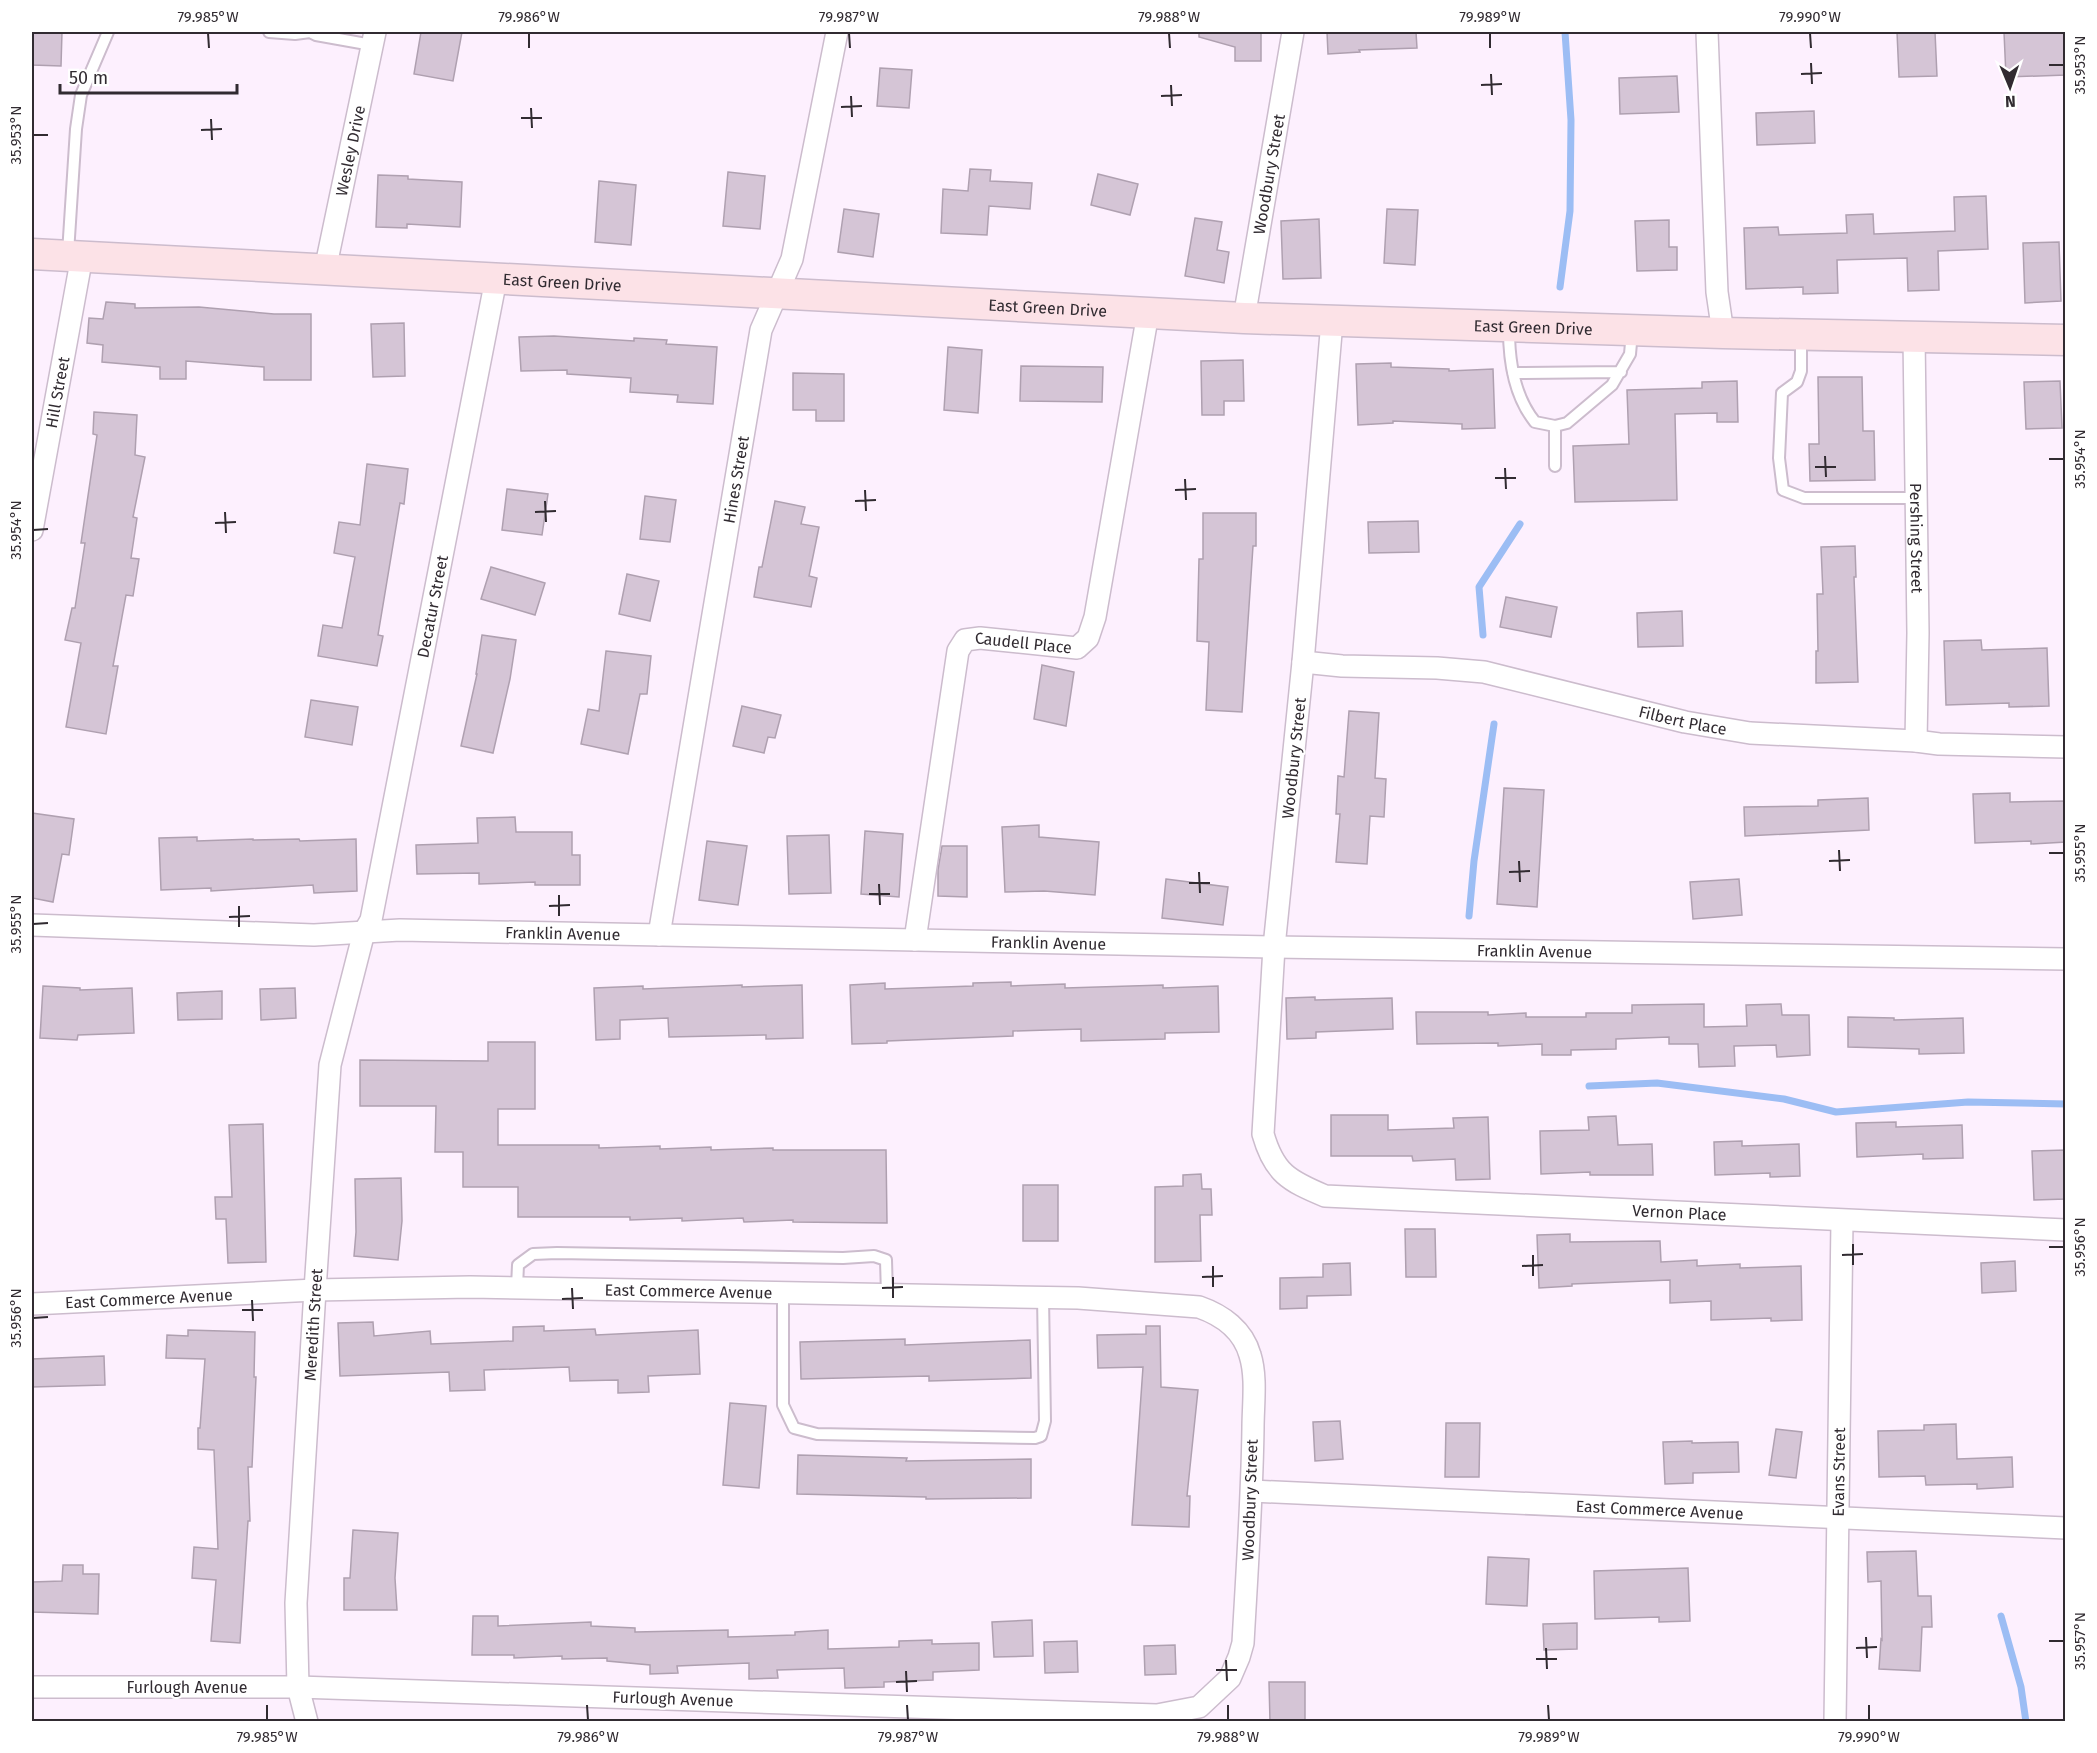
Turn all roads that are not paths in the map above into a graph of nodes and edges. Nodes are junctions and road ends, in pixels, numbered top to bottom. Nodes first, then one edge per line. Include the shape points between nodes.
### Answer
1 (108, 32) edge
2 (269, 32) edge
3 (310, 32) edge
4 (837, 32) edge
5 (1293, 32) edge
6 (1707, 32) edge
7 (373, 38) edge
8 (32, 254) edge
9 (75, 256) junction
10 (325, 270) junction
11 (496, 279) junction
12 (776, 294) junction
13 (1148, 313) junction
14 (1244, 318) junction
15 (1332, 321) junction
16 (1509, 326) junction
17 (1632, 330) junction
18 (1723, 333) junction
19 (1801, 334) junction
20 (1914, 337) junction
21 (2066, 340) edge
22 (1621, 372) junction
23 (1513, 373) junction
24 (1555, 426) junction
25 (1555, 466) dead end
26 (1916, 498) junction
27 (32, 530) edge
28 (1303, 662) junction
29 (1916, 741) junction
30 (2066, 747) edge
31 (32, 925) edge
32 (364, 932) junction
33 (660, 935) junction
34 (915, 940) junction
35 (1274, 947) junction
36 (2066, 959) edge
37 (1295, 1184) joint
38 (1842, 1221) junction
39 (2066, 1230) edge
40 (517, 1287) junction
41 (315, 1290) junction
42 (783, 1293) junction
43 (887, 1295) junction
44 (1042, 1298) junction
45 (32, 1304) edge
46 (1232, 1325) joint
47 (1252, 1491) junction
48 (1839, 1518) junction
49 (2066, 1528) edge
50 (1230, 1678) joint
51 (32, 1687) edge
52 (298, 1687) junction
53 (307, 1722) edge
54 (1835, 1722) edge

1 - 9 lane via 81,95 76,129
2 - 3 lane
3 - 7 lane
4 - 12 street, Hines Street via 792,259
5 - 14 street, Woodbury Street
6 - 18 street
7 - 10 street, Wesley Drive
8 - 9 main road, East Green Drive
9 - 10 main road, East Green Drive
9 - 27 street, Hill Street
10 - 11 main road, East Green Drive
11 - 12 main road, East Green Drive
11 - 32 street, Decatur Street via 371,920
12 - 13 main road, East Green Drive
12 - 33 street, Hines Street via 761,330
13 - 14 main road, East Green Drive
13 - 34 street, Caudell Place via 1095,617 1088,638 1077,648 980,638 965,640 958,651
14 - 15 main road, East Green Drive
15 - 16 main road, East Green Drive
15 - 28 street, Woodbury Street
16 - 17 main road, East Green Drive
16 - 23 lane
17 - 18 main road, East Green Drive
17 - 22 lane via 1630,354
18 - 19 main road, East Green Drive
19 - 20 main road, East Green Drive
19 - 26 lane via 1801,371 1797,382 1782,393 1779,458 1783,490 1803,498
20 - 21 main road, East Green Drive
20 - 26 street, Pershing Street
22 - 23 lane
22 - 24 lane via 1577,416
23 - 24 lane via 1526,412 1535,422
24 - 25 lane
26 - 29 street, Pershing Street
28 - 29 street, Filbert Place via 1484,672 1685,723 1750,733
28 - 35 street, Woodbury Street
29 - 30 street, Filbert Place
31 - 32 street, Franklin Avenue via 314,935
32 - 33 street, Franklin Avenue
32 - 41 street, Meredith Street via 330,1065
33 - 34 street, Franklin Avenue
34 - 35 street, Franklin Avenue
35 - 36 street, Franklin Avenue
35 - 37 street, Woodbury Street via 1263,1134 1278,1169
37 - 38 street, Vernon Place via 1325,1196
38 - 39 street, Vernon Place
38 - 48 street, Evans Street
40 - 41 street, East Commerce Avenue
40 - 42 street, East Commerce Avenue
40 - 43 lane via 518,1264 533,1254 874,1256 886,1260
41 - 45 street, East Commerce Avenue
41 - 52 street, Meredith Street via 296,1603
42 - 43 street, East Commerce Avenue
42 - 44 lane via 783,1406 787,1418 794,1428 840,1435 1041,1436 1045,1421
43 - 44 street, East Commerce Avenue
44 - 46 street, East Commerce Avenue via 1199,1306
46 - 47 street, Woodbury Street via 1245,1342 1253,1378
47 - 48 street, East Commerce Avenue
47 - 50 street, Woodbury Street via 1243,1643
48 - 49 street, East Commerce Avenue
48 - 54 street, Evans Street
50 - 52 street, Furlough Avenue via 1199,1707 1157,1715
51 - 52 street, Furlough Avenue
52 - 53 street, Meredith Street

